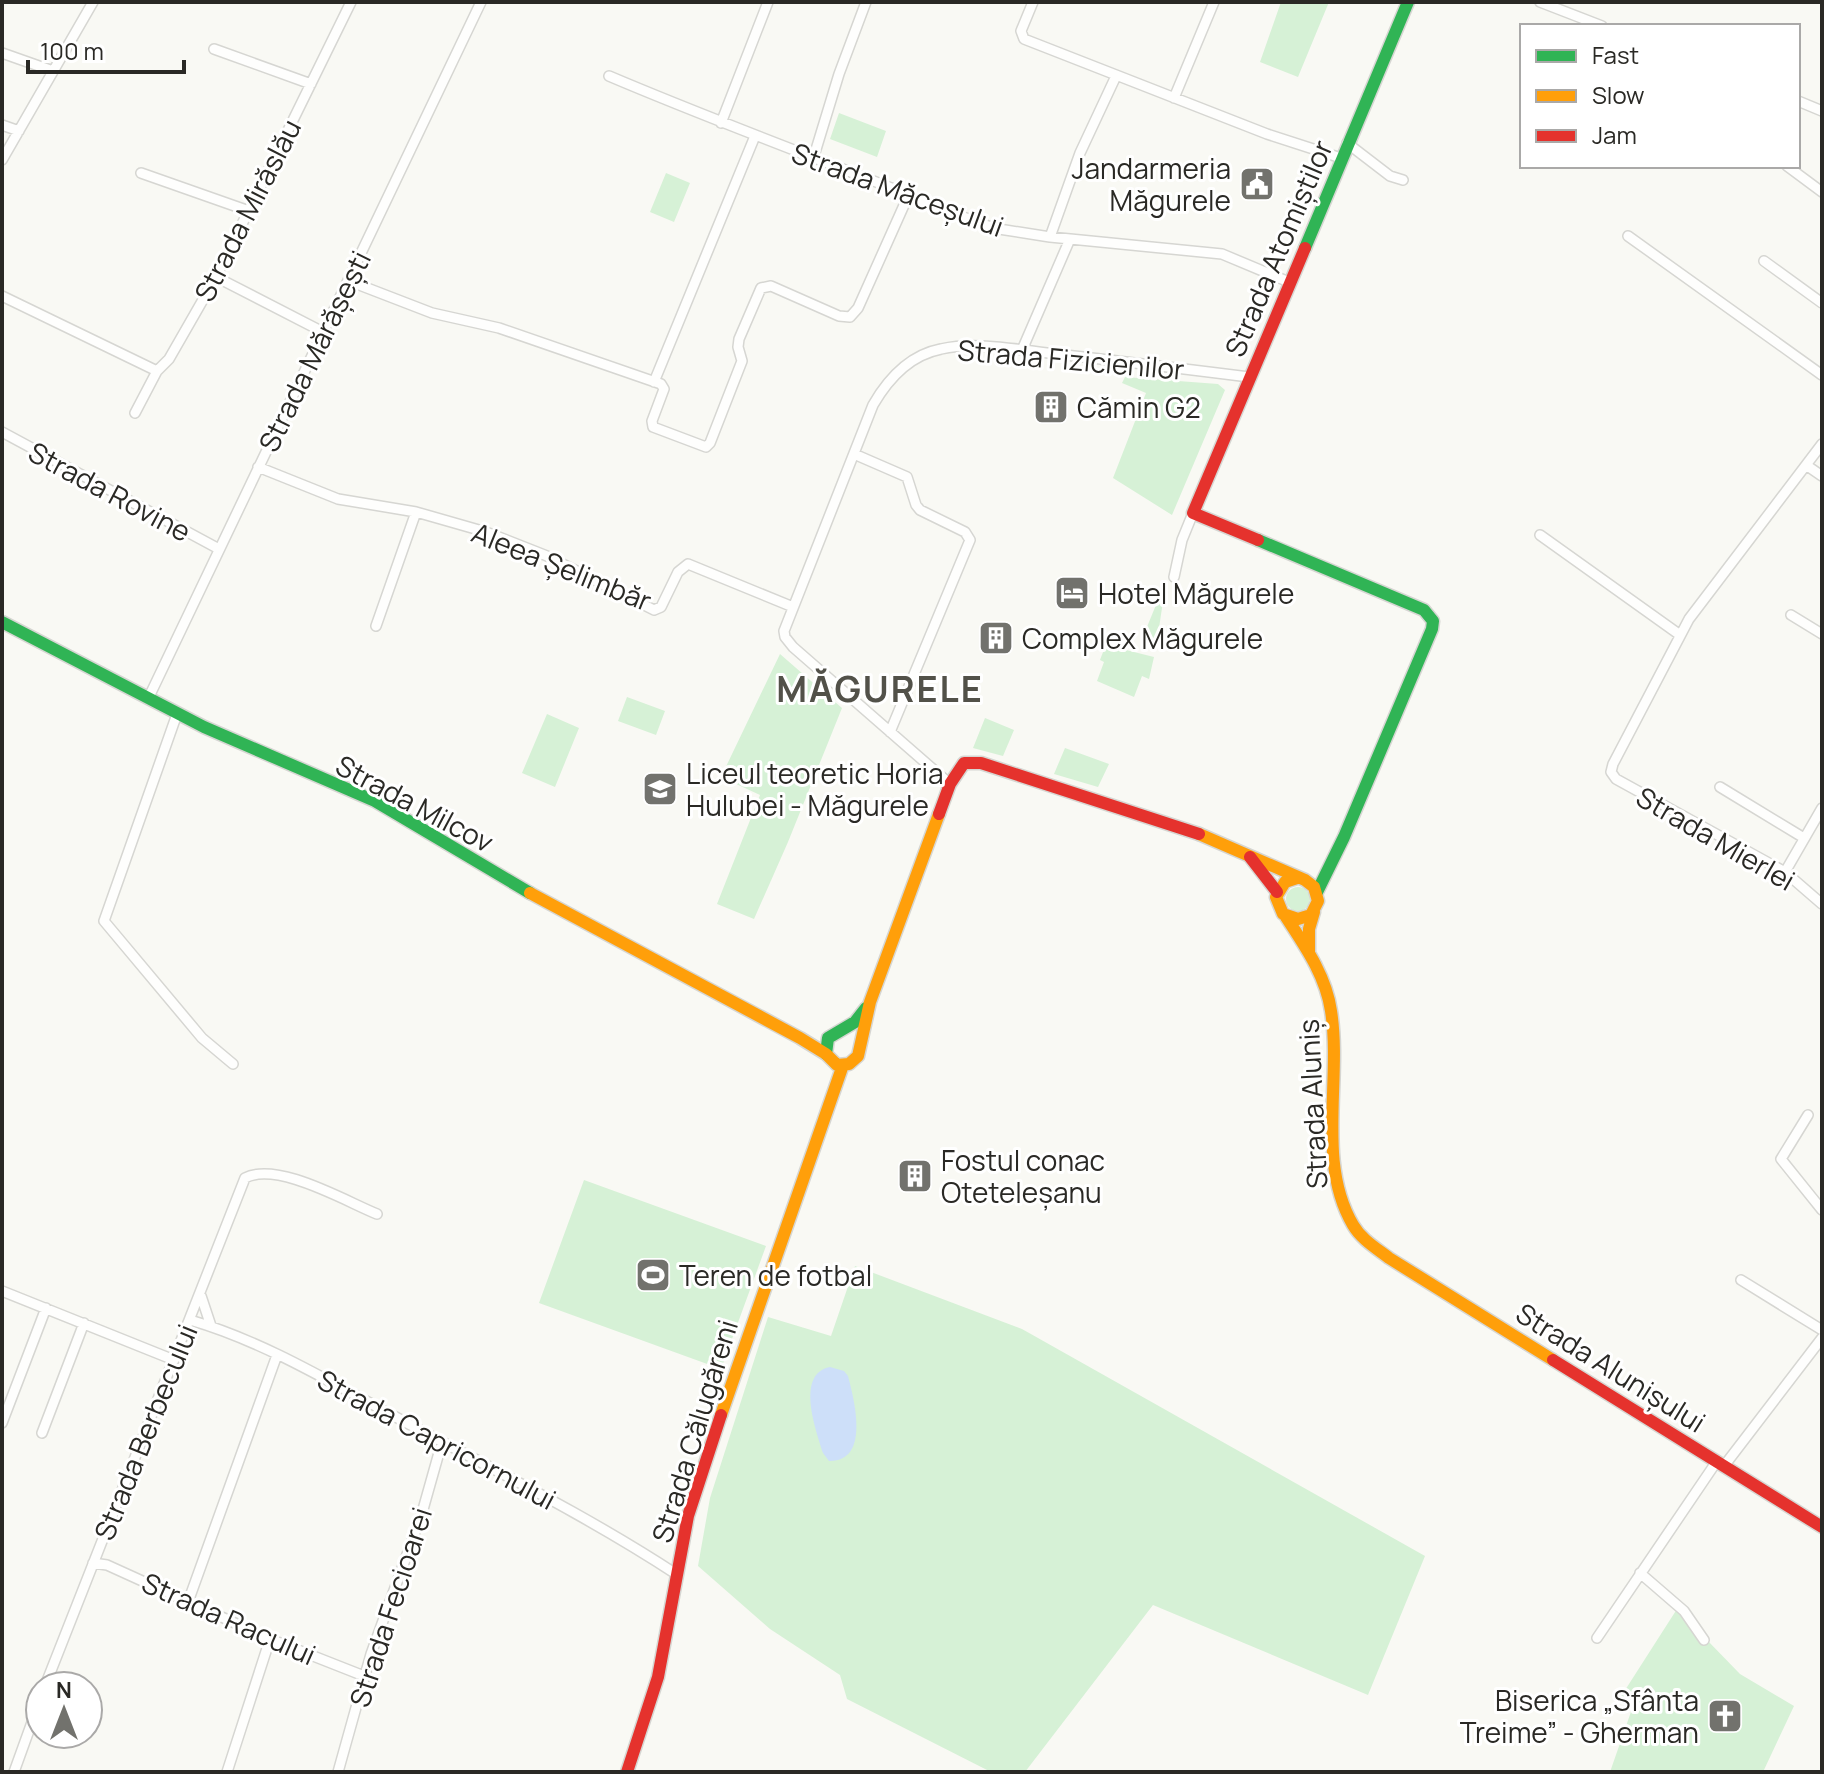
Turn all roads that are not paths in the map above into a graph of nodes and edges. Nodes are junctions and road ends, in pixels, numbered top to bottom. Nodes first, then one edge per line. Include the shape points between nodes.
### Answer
1 (93, 2) edge
2 (351, 2) edge
3 (481, 2) edge
4 (768, 2) edge
5 (866, 2) edge
6 (1033, 2) edge
7 (1214, 2) edge
8 (1408, 2) edge
9 (1540, 2) edge
10 (1597, 24) edge
11 (214, 49) dead end
12 (2, 53) edge
13 (53, 71) junction
14 (609, 76) dead end
15 (1116, 76) junction
16 (311, 84) junction
17 (1174, 98) junction
18 (1800, 102) edge
19 (1822, 111) edge
20 (721, 123) junction
21 (2, 125) edge
22 (19, 131) junction
23 (755, 136) junction
24 (1347, 143) junction
25 (814, 156) junction
26 (1341, 158) junction
27 (2, 160) edge
28 (1790, 168) edge
29 (141, 173) dead end
30 (1403, 180) dead end
31 (1822, 192) edge
32 (909, 194) junction
33 (249, 211) junction
34 (1628, 236) dead end
35 (1050, 237) junction
36 (1070, 239) junction
37 (1764, 261) dead end
38 (216, 277) junction
39 (349, 281) junction
40 (1289, 282) junction
41 (2, 296) edge
42 (1822, 303) edge
43 (323, 332) junction
44 (1022, 350) junction
45 (157, 371) junction
46 (1822, 375) edge
47 (1249, 377) junction
48 (654, 382) junction
49 (135, 413) dead end
50 (2, 432) edge
51 (1822, 444) edge
52 (854, 454) junction
53 (1806, 465) junction
54 (258, 467) junction
55 (1822, 476) edge
56 (416, 512) junction
57 (1193, 513) junction
58 (1540, 535) dead end
59 (219, 549) junction
60 (1174, 577) dead end
61 (793, 607) junction
62 (1791, 615) dead end
63 (2, 622) edge
64 (376, 626) dead end
65 (1822, 634) edge
66 (1680, 635) junction
67 (148, 699) junction
68 (177, 714) junction
69 (890, 732) junction
70 (950, 784) junction
71 (1720, 787) dead end
72 (1822, 808) edge
73 (1804, 838) junction
74 (1248, 854) junction
75 (1785, 872) junction
76 (1308, 884) junction
77 (1277, 892) junction
78 (1822, 904) edge
79 (1314, 912) junction
80 (1286, 917) junction
81 (1309, 951) junction
82 (870, 1002) junction
83 (843, 1030) junction
84 (800, 1038) junction
85 (828, 1038) junction
86 (860, 1044) junction
87 (826, 1054) junction
88 (233, 1064) dead end
89 (843, 1065) junction
90 (1808, 1115) dead end
91 (1822, 1210) edge
92 (377, 1214) dead end
93 (1374, 1247) joint
94 (1741, 1280) dead end
95 (2, 1291) edge
96 (200, 1294) junction
97 (46, 1308) junction
98 (190, 1320) junction
99 (84, 1323) junction
100 (211, 1326) junction
101 (1822, 1330) edge
102 (1822, 1338) edge
103 (277, 1355) junction
104 (174, 1360) junction
105 (2, 1423) edge
106 (42, 1433) dead end
107 (442, 1442) junction
108 (1720, 1464) junction
109 (1822, 1527) edge
110 (93, 1563) junction
111 (1640, 1573) junction
112 (676, 1574) junction
113 (188, 1602) junction
114 (1597, 1638) dead end
115 (270, 1639) junction
116 (1704, 1640) dead end
117 (51, 1670) edge
118 (364, 1676) junction
119 (24, 1744) edge
120 (14, 1772) edge
121 (227, 1772) edge
122 (338, 1772) edge
123 (627, 1772) edge

1 - 13 street
2 - 16 street, Strada Mirăslău
3 - 39 street, Strada Mărășești
4 - 20 street
5 - 25 street
6 - 15 street via 1021,36
7 - 17 street
8 - 24 main road, Strada Atomiștilor
9 - 10 street
11 - 16 street
12 - 13 street
13 - 22 street
14 - 20 street, Strada Măceșului
15 - 17 street
15 - 35 street via 1080,153
16 - 33 street, Strada Mirăslău
17 - 26 street
18 - 19 street
20 - 23 street, Strada Măceșului
21 - 22 street
22 - 27 street
23 - 25 street, Strada Măceșului
23 - 48 street
24 - 26 main road, Strada Atomiștilor
24 - 30 street
25 - 32 street, Strada Măceșului
26 - 40 main road, Strada Atomiștilor
28 - 31 street
29 - 33 street
32 - 35 street, Strada Măceșului via 978,223
32 - 48 street via 855,314 839,316 771,286 761,288 738,343 741,366 708,446 653,427 664,389
33 - 38 street, Strada Mirăslău
34 - 46 street
35 - 36 street, Strada Măceșului
36 - 40 street, Strada Măceșului via 1222,254
36 - 44 street
37 - 42 street
38 - 43 street
38 - 45 street, Strada Mirăslău
39 - 43 street, Strada Mărășești
39 - 48 street via 432,313 499,328
40 - 47 main road, Strada Atomiștilor
41 - 45 street
43 - 54 street, Strada Mărășești
44 - 47 street, Strada Fizicienilor
44 - 52 street, Strada Fizicienilor via 961,346 914,359 880,393
45 - 49 street, Strada Mirăslău
47 - 57 main road, Strada Atomiștilor
50 - 59 street, Strada Rovine
51 - 53 street
52 - 61 street, Strada Fizicienilor
52 - 69 street via 907,477 920,510 965,532 970,540
53 - 55 street
53 - 66 street
54 - 56 street, Aleea Șelimbăr via 338,499
54 - 59 street, Strada Mărășești
56 - 61 street, Aleea Șelimbăr via 514,542 654,610 688,564
56 - 64 street
57 - 60 street, Strada Atomiștilor
57 - 76 main road via 1424,610 1433,621 1328,873
58 - 66 street
59 - 67 street, Strada Mărășești
61 - 69 street, Strada Fizicienilor via 784,631 788,642
62 - 65 street
63 - 67 main road, Strada Milcov
66 - 75 street, Strada Mierlei via 1611,772
67 - 68 main road, Strada Milcov
68 - 84 main road, Strada Milcov via 375,801 561,911
68 - 88 street via 104,921 202,1038
69 - 70 street, Strada Fizicienilor
70 - 74 main road via 969,762
70 - 82 main road
71 - 73 street
72 - 73 street
73 - 75 street
74 - 76 main road
74 - 77 main road
75 - 78 street, Strada Mierlei
76 - 77 main road via 1285,882
76 - 79 main road via 1317,905
77 - 80 main road via 1276,903
79 - 80 main road via 1299,920
79 - 81 main road
80 - 81 main road, Strada Aluniș
81 - 93 main road, Strada Aluniș via 1332,1015 1339,1194 1354,1227
82 - 83 main road
82 - 86 main road
83 - 85 main road
83 - 86 main road
84 - 85 main road, Strada Milcov
84 - 87 main road, Strada Milcov
85 - 87 main road
86 - 89 main road via 858,1056
87 - 89 main road
89 - 112 main road, Strada Călugăreni via 703,1466
90 - 91 street via 1781,1159
92 - 96 street, Strada Berbecului via 281,1175 245,1178
93 - 108 main road, Strada Alunișului
94 - 101 street
95 - 97 street
96 - 98 street, Strada Berbecului
96 - 100 street
97 - 99 street
97 - 105 street
98 - 100 street, Strada Capricornului
98 - 104 street, Strada Berbecului
99 - 104 street
99 - 106 street
100 - 103 street, Strada Capricornului
102 - 108 street
103 - 107 street, Strada Capricornului
103 - 113 street
104 - 110 street, Strada Berbecului
107 - 112 street, Strada Capricornului via 600,1526
107 - 118 street, Strada Fecioarei
108 - 109 main road, Strada Alunișului
108 - 111 street
110 - 113 street, Strada Racului
110 - 117 street, Strada Berbecului
111 - 114 street
111 - 116 street via 1684,1611
112 - 123 main road, Strada Călugăreni via 658,1677
113 - 115 street, Strada Racului
115 - 118 street, Strada Racului
115 - 121 street
118 - 122 street, Strada Fecioarei
119 - 120 street

